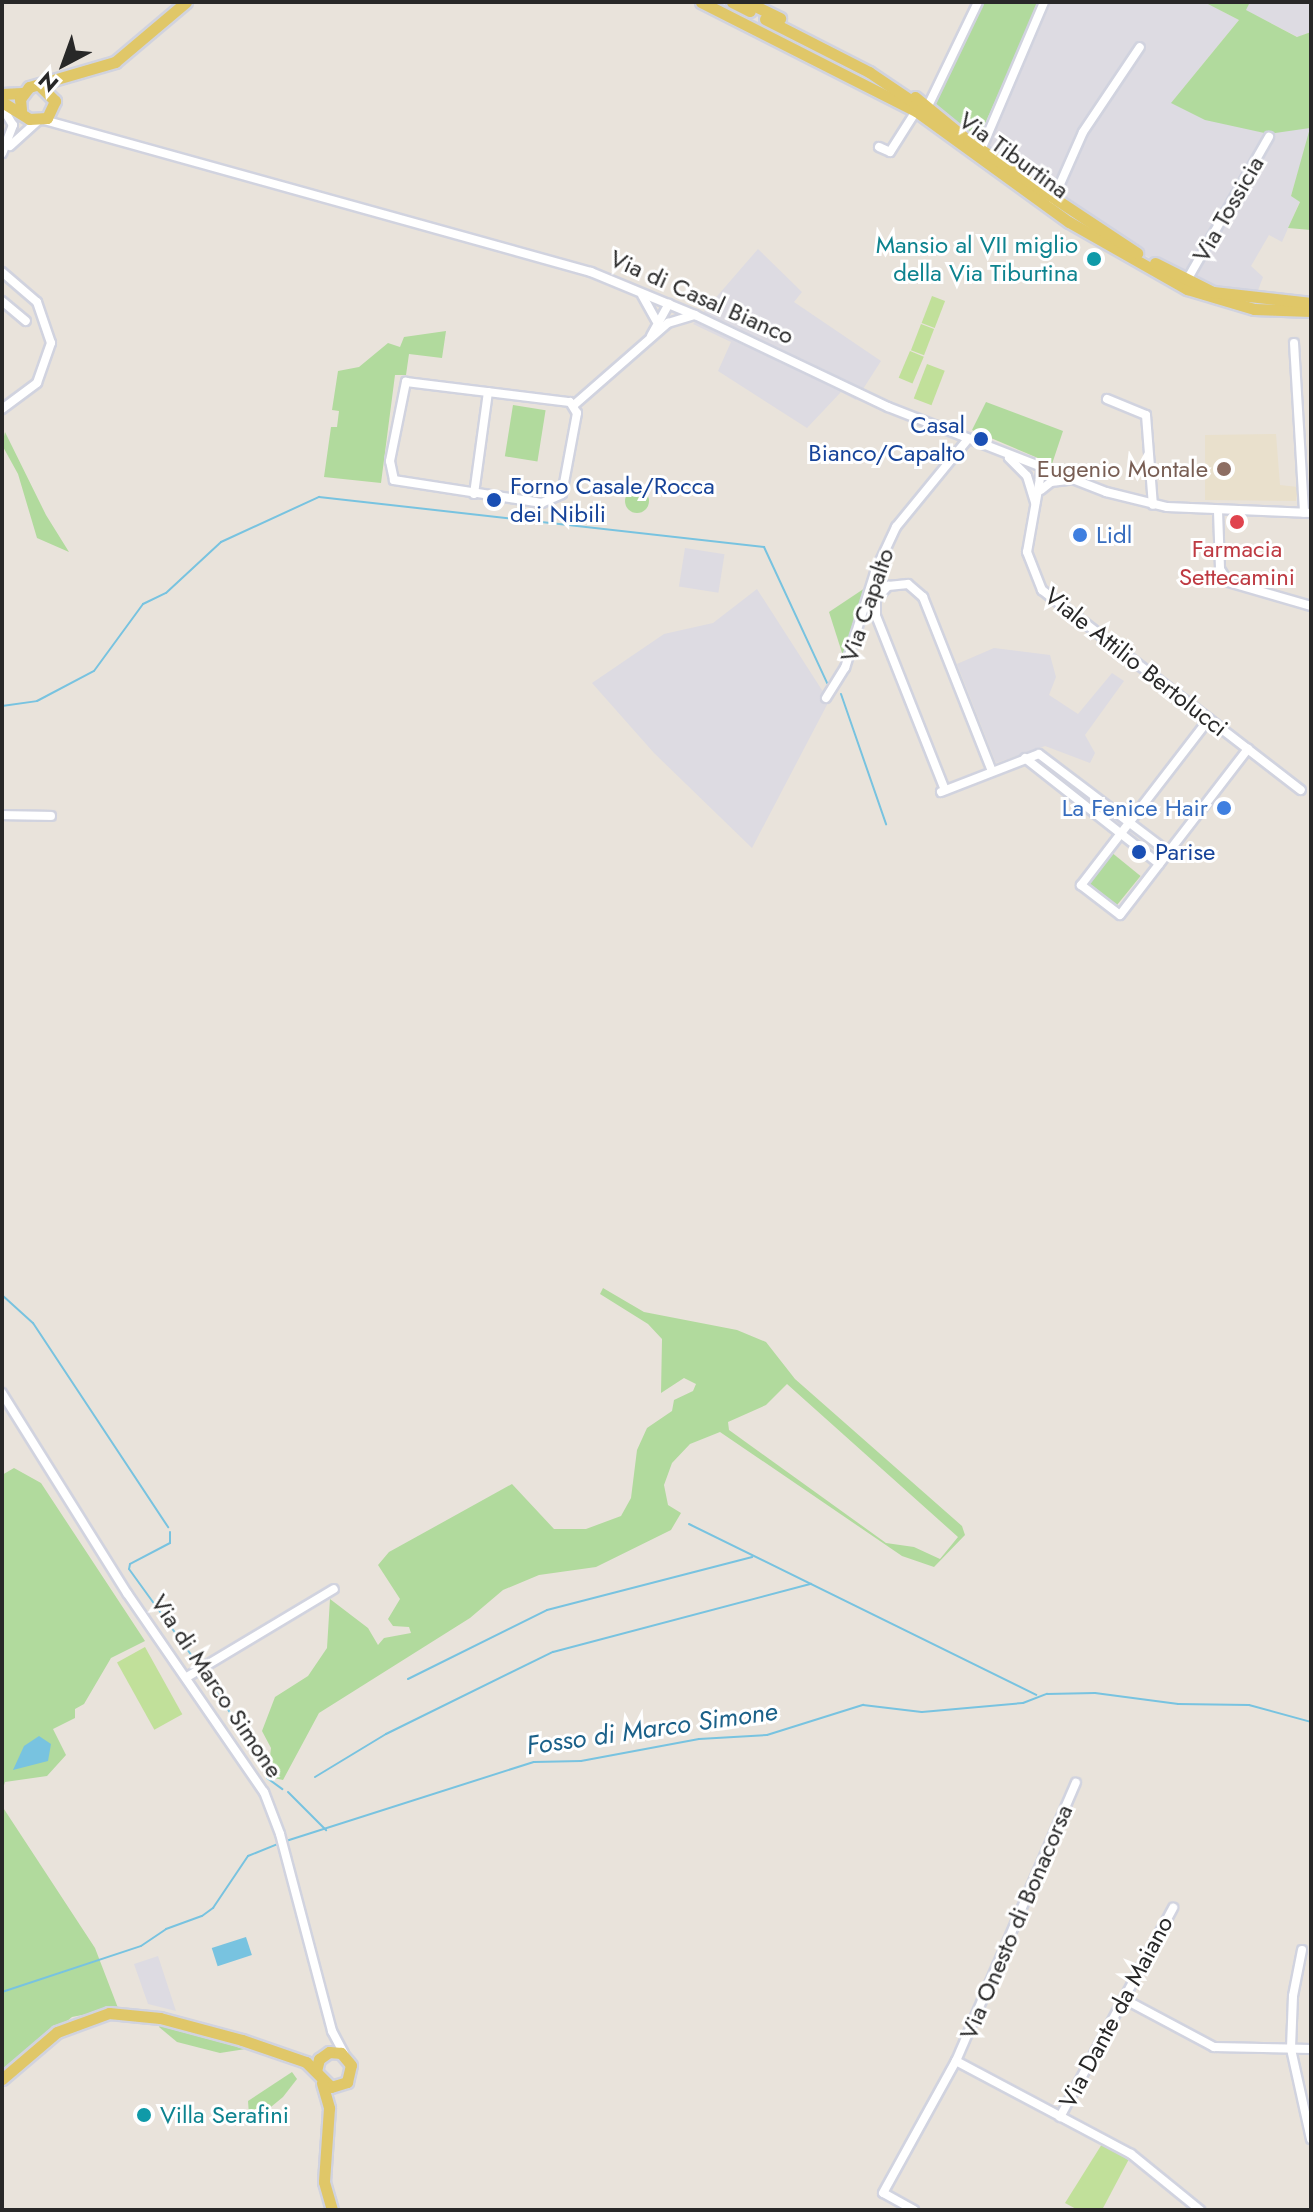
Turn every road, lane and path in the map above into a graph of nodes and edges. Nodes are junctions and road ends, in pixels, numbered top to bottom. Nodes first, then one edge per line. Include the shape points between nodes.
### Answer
1 (186, 2) edge
2 (701, 2) edge
3 (732, 2) edge
4 (773, 2) edge
5 (978, 2) edge
6 (1044, 2) edge
7 (759, 8) edge
8 (783, 20) junction
9 (752, 27) junction
10 (1140, 47) dead end
11 (67, 79) junction
12 (39, 85) junction
13 (22, 93) junction
14 (2, 94) edge
15 (54, 101) junction
16 (2, 104) edge
17 (928, 106) junction
18 (916, 111) junction
19 (23, 113) junction
20 (41, 120) junction
21 (67, 124) junction
22 (1269, 137) dead end
23 (17, 139) junction
24 (970, 142) junction
25 (879, 147) dead end
26 (981, 150) junction
27 (2, 153) edge
28 (1052, 201) junction
29 (2, 272) edge
30 (1187, 280) junction
31 (632, 288) junction
32 (2, 301) edge
33 (1311, 303) edge
34 (669, 304) junction
35 (1311, 311) edge
36 (695, 315) junction
37 (656, 320) junction
38 (26, 321) dead end
39 (668, 323) junction
40 (646, 343) junction
41 (1294, 343) dead end
42 (488, 392) junction
43 (1107, 399) dead end
44 (574, 405) junction
45 (2, 409) edge
46 (968, 439) junction
47 (995, 449) junction
48 (1042, 467) junction
49 (1076, 481) junction
50 (1036, 488) junction
51 (474, 494) junction
52 (1153, 505) junction
53 (1218, 511) junction
54 (1308, 513) edge
55 (1311, 606) edge
56 (826, 698) dead end
57 (1209, 719) junction
58 (1248, 749) junction
59 (1025, 758) junction
60 (992, 771) junction
61 (1070, 776) junction
62 (1079, 783) junction
63 (1301, 790) dead end
64 (1065, 791) junction
65 (2, 815) edge
66 (51, 816) dead end
67 (1130, 822) junction
68 (1120, 834) junction
69 (1167, 851) junction
70 (1159, 864) junction
71 (2, 1393) edge
72 (334, 1589) dead end
73 (187, 1677) junction
74 (1076, 1783) dead end
75 (1173, 1908) dead end
76 (1302, 1950) dead end
77 (1124, 1999) junction
78 (332, 2031) junction
79 (1291, 2049) junction
80 (1311, 2049) edge
81 (324, 2055) junction
82 (345, 2055) junction
83 (302, 2060) junction
84 (956, 2061) junction
85 (319, 2077) junction
86 (2, 2079) edge
87 (342, 2085) junction
88 (329, 2115) junction
89 (1060, 2117) junction
90 (1311, 2139) edge
91 (332, 2210) edge
92 (914, 2210) edge
93 (1200, 2210) edge

1 - 11 main road via 126,56
2 - 9 main road, Via Tiburtina
3 - 7 main road, Via Tiburtina
4 - 8 main road
5 - 17 street
6 - 26 street
7 - 8 main road
7 - 9 main road
7 - 24 main road, Via Tiburtina via 875,75
8 - 17 main road via 877,69
9 - 18 main road, Via Tiburtina
10 - 28 street via 1083,132
11 - 12 main road
11 - 15 main road
12 - 13 main road
12 - 15 main road
13 - 14 main road
13 - 19 main road
15 - 20 main road
15 - 21 street
16 - 19 main road
16 - 27 street via 13,125
17 - 24 main road
18 - 25 street via 890,152
18 - 35 main road, Via Tiburtina via 1069,222 1187,289 1254,309
19 - 20 main road
19 - 23 street
20 - 21 street, Via di Casal Bianco
20 - 23 street
21 - 31 street, Via di Casal Bianco via 539,256
22 - 30 street, Via Tossicia
23 - 27 street
24 - 26 main road, Via Tiburtina
26 - 28 main road, Via Tiburtina
28 - 30 main road, Via Tiburtina
29 - 45 street via 37,302 51,343 37,383
30 - 33 main road, Via Tiburtina via 1246,298
31 - 34 street, Via di Casal Bianco
31 - 37 street via 647,300
32 - 38 street
34 - 36 street, Via di Casal Bianco
34 - 37 street
34 - 39 street
36 - 39 street
36 - 46 street, Via di Casal Bianco via 876,402
37 - 40 street
39 - 40 street
40 - 44 street
41 - 54 street
42 - 44 street
42 - 51 street
42 - 51 street via 404,383 390,461 390,475 397,482
43 - 52 street via 1146,415
44 - 51 street via 565,487 557,498 542,503
46 - 47 street, Via di Casal Bianco
46 - 56 street, Via Capalto via 896,527 875,572 845,668
47 - 48 street, Via di Casal Bianco
47 - 50 street via 1019,466
48 - 49 street, Via di Casal Bianco
48 - 50 street
49 - 50 street
49 - 52 street, Via di Casal Bianco
50 - 57 street, Viale Attilio Bertolucci via 1028,558 1042,590
52 - 53 street, Via di Casal Bianco
53 - 54 street, Via di Casal Bianco
53 - 55 street via 1225,580
57 - 58 street, Viale Attilio Bertolucci
57 - 67 street
58 - 63 street, Viale Attilio Bertolucci
58 - 69 street
59 - 60 street
59 - 61 street via 1041,754
59 - 64 street
60 - 60 street via 942,791 876,616 876,599 888,586 908,584 922,594
61 - 62 street
61 - 64 street
62 - 64 street
62 - 67 street
64 - 68 street
65 - 66 street
67 - 68 street
67 - 69 street
68 - 70 street
68 - 70 street via 1081,885 1120,915
69 - 70 street
71 - 73 street, Via di Marco Simone via 127,1593
72 - 73 street
73 - 78 street, Via di Marco Simone via 244,1758 280,1834
74 - 84 street, Via Onesto di Bonacorsa
75 - 77 street, Via Dante da Maiano
76 - 79 street
77 - 79 street via 1214,2047
77 - 89 street, Via Dante da Maiano
78 - 81 street, Via di Marco Simone
78 - 82 street, Via di Marco Simone
79 - 80 street
79 - 90 street
81 - 82 main road
81 - 83 main road
81 - 85 main road
82 - 87 main road via 352,2071
83 - 85 main road
83 - 86 main road via 189,2024 109,2013 57,2032
84 - 89 street
84 - 92 street, Via Onesto di Bonacorsa via 883,2193
85 - 87 main road
85 - 88 main road
87 - 88 main road
88 - 91 main road via 324,2182
89 - 93 street via 1131,2154

